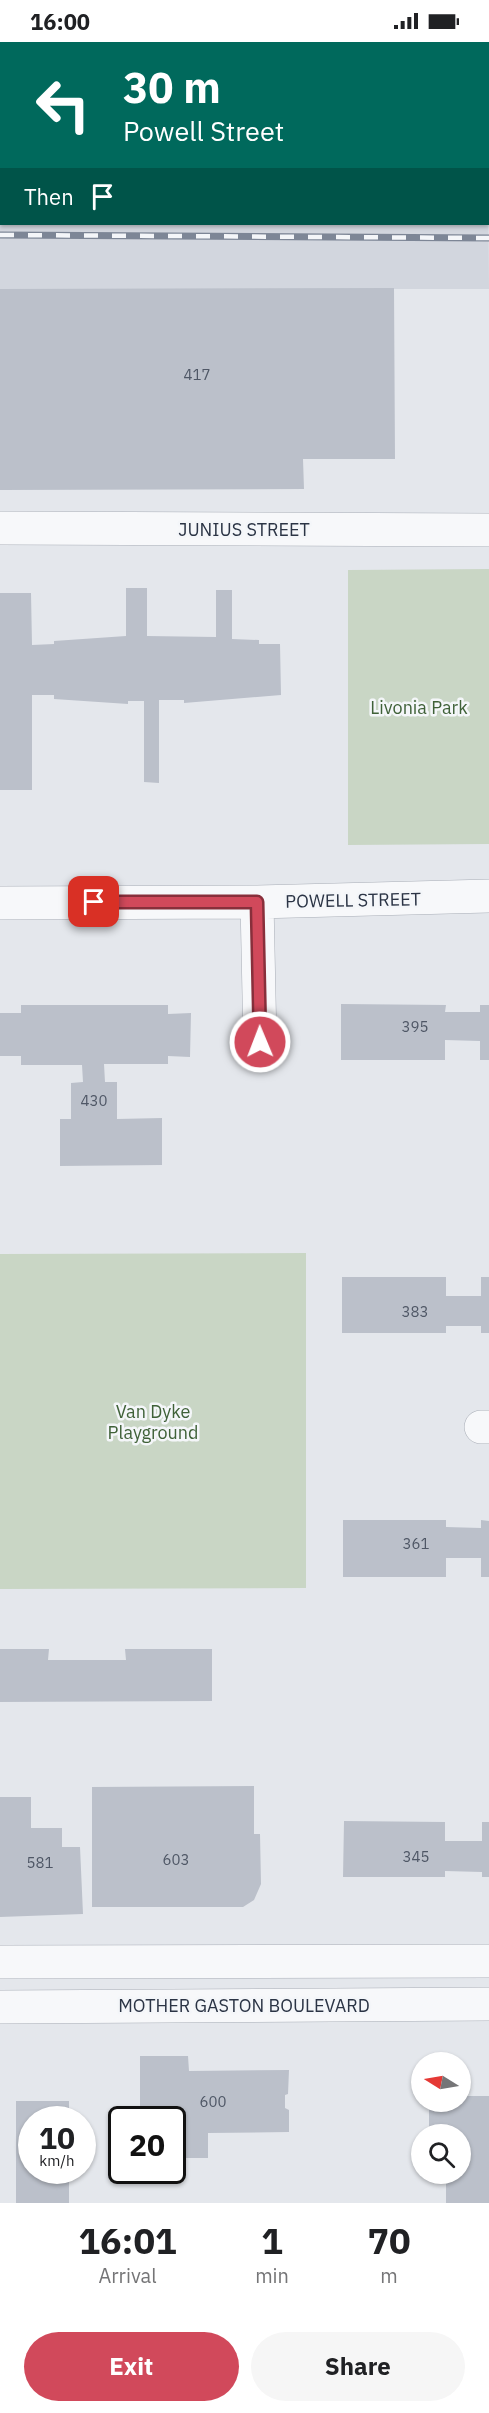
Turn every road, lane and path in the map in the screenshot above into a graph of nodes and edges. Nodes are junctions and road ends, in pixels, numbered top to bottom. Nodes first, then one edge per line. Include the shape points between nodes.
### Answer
1 (0, 528) edge
2 (489, 530) edge
3 (489, 896) edge
4 (257, 902) junction
5 (0, 903) edge
6 (260, 1042) dead end
7 (489, 1961) edge
8 (0, 1962) edge
9 (489, 2004) edge
10 (0, 2007) edge

1 - 2 street, JUNIUS STREET
3 - 4 street, POWELL STREET
4 - 5 street, POWELL STREET
4 - 6 street
7 - 8 street
9 - 10 street, MOTHER GASTON BOULEVARD

